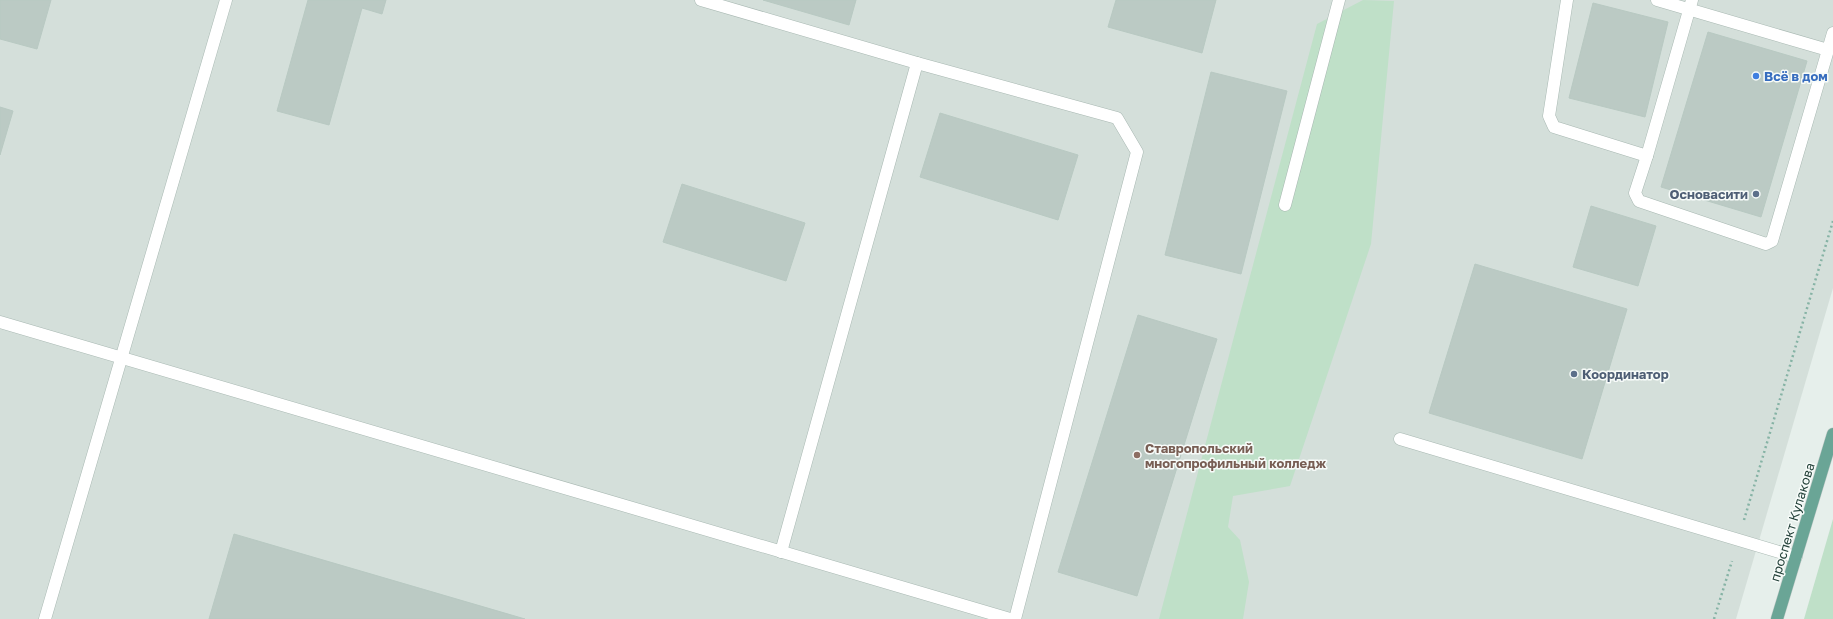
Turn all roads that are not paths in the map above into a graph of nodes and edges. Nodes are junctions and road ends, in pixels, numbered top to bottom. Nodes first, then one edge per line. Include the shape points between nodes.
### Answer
1 (226, 0) edge
2 (702, 0) edge
3 (1340, 0) edge
4 (1567, 0) edge
5 (1657, 0) edge
6 (1691, 5) edge
7 (1833, 33) edge
8 (1828, 50) junction
9 (917, 63) junction
10 (1647, 156) junction
11 (1285, 205) dead end
12 (0, 322) edge
13 (122, 359) junction
14 (1833, 434) edge
15 (1400, 439) dead end
16 (781, 552) junction
17 (1796, 557) junction
18 (45, 619) edge
19 (1010, 619) edge
20 (1015, 619) edge
21 (1777, 619) edge

1 - 13 lane
2 - 9 lane
3 - 11 lane
4 - 10 lane via 1549,116 1554,127
5 - 6 lane
6 - 8 lane
6 - 10 lane
7 - 8 lane
8 - 10 lane via 1772,241 1766,244 1639,201 1635,193
9 - 16 lane
9 - 20 lane via 1117,118 1137,152
12 - 13 lane
13 - 16 lane
13 - 18 lane
14 - 17 main road, проспект Кулакова
15 - 17 lane
16 - 19 lane
17 - 21 main road, проспект Кулакова

